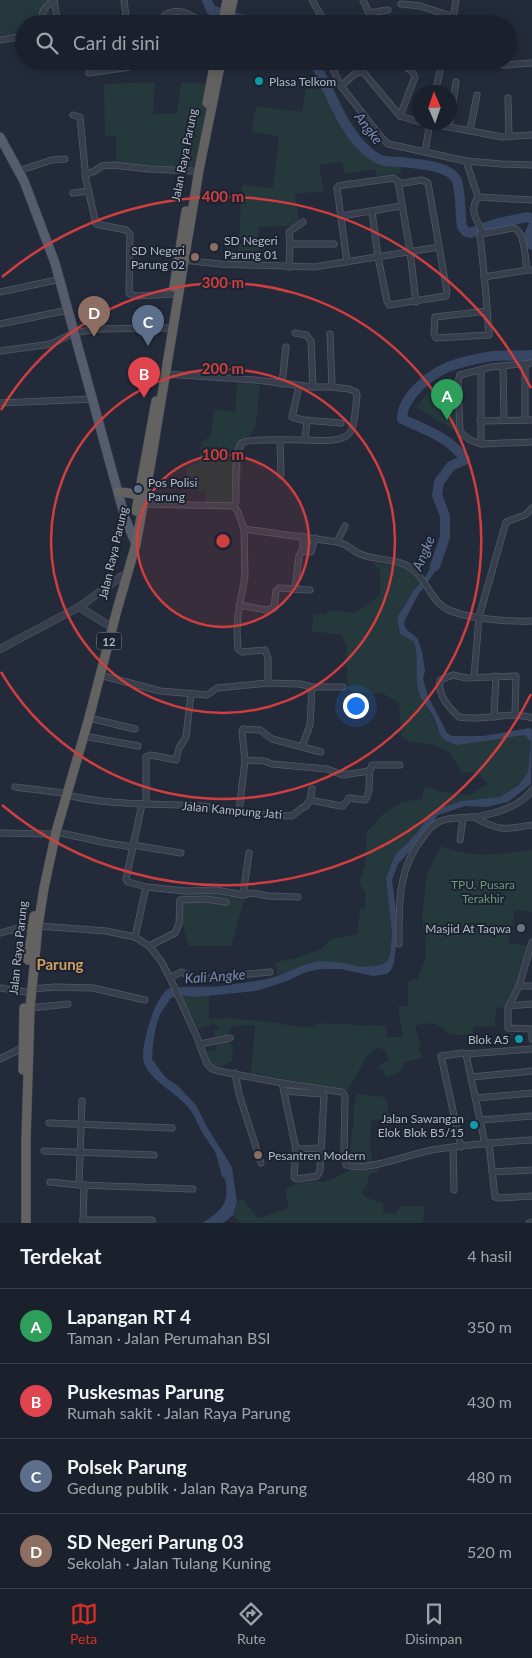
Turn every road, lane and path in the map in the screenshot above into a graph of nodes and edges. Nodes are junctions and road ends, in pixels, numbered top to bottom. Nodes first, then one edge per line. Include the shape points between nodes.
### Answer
1 (54, 0) edge
2 (124, 0) edge
3 (227, 0) edge
4 (233, 0) edge
5 (312, 0) edge
6 (363, 0) edge
7 (456, 0) edge
8 (401, 4) dead end
9 (228, 10) junction
10 (388, 10) dead end
11 (42, 15) edge
12 (56, 15) edge
13 (126, 15) edge
14 (165, 15) edge
15 (191, 15) edge
16 (227, 15) edge
17 (321, 15) edge
18 (448, 15) edge
19 (454, 15) edge
20 (15, 38) edge
21 (0, 40) edge
22 (517, 63) edge
23 (532, 63) edge
24 (105, 70) edge
25 (213, 70) edge
26 (219, 70) edge
27 (333, 70) edge
28 (410, 70) edge
29 (440, 70) dead end
30 (89, 72) dead end
31 (456, 82) dead end
32 (437, 85) edge
33 (455, 85) edge
34 (341, 86) junction
35 (477, 95) dead end
36 (508, 98) dead end
37 (73, 115) dead end
38 (400, 116) junction
39 (412, 119) edge
40 (457, 126) edge
41 (429, 130) edge
42 (470, 131) junction
43 (532, 135) edge
44 (509, 136) junction
45 (0, 137) edge
46 (425, 152) junction
47 (66, 159) dead end
48 (466, 161) junction
49 (532, 165) edge
50 (18, 171) junction
51 (194, 171) junction
52 (85, 174) junction
53 (398, 184) junction
54 (88, 191) junction
55 (73, 193) dead end
56 (478, 198) junction
57 (532, 200) edge
58 (401, 206) junction
59 (372, 212) junction
60 (341, 216) junction
61 (304, 222) dead end
62 (481, 233) junction
63 (290, 244) junction
64 (334, 244) dead end
65 (439, 248) junction
66 (410, 251) junction
67 (378, 257) junction
68 (181, 260) junction
69 (347, 262) junction
70 (289, 267) junction
71 (530, 270) edge
72 (484, 277) junction
73 (61, 279) junction
74 (0, 292) edge
75 (173, 294) junction
76 (416, 302) junction
77 (68, 310) junction
78 (487, 311) junction
79 (0, 324) edge
80 (168, 328) junction
81 (74, 333) junction
82 (296, 333) dead end
83 (330, 334) dead end
84 (286, 347) dead end
85 (0, 351) edge
86 (529, 364) edge
87 (503, 367) junction
88 (481, 370) junction
89 (166, 374) junction
90 (282, 384) junction
91 (299, 386) junction
92 (313, 387) junction
93 (332, 387) junction
94 (160, 390) junction
95 (93, 399) junction
96 (0, 404) edge
97 (307, 420) junction
98 (504, 420) junction
99 (529, 420) edge
100 (480, 421) junction
101 (340, 423) dead end
102 (280, 440) junction
103 (305, 440) junction
104 (532, 442) edge
105 (481, 444) junction
106 (281, 475) dead end
107 (118, 492) junction
108 (141, 500) junction
109 (234, 506) junction
110 (532, 508) edge
111 (525, 515) junction
112 (532, 519) edge
113 (345, 526) dead end
114 (244, 529) junction
115 (132, 535) junction
116 (303, 536) junction
117 (315, 538) junction
118 (337, 542) junction
119 (136, 544) junction
120 (302, 552) junction
121 (122, 576) junction
122 (295, 588) junction
123 (310, 590) dead end
124 (239, 605) junction
125 (79, 607) junction
126 (480, 617) junction
127 (532, 621) edge
128 (111, 626) junction
129 (0, 649) edge
130 (100, 675) junction
131 (496, 676) junction
132 (474, 677) junction
133 (268, 683) junction
134 (312, 687) junction
135 (343, 687) dead end
136 (191, 694) junction
137 (514, 715) junction
138 (494, 717) junction
139 (89, 718) junction
140 (532, 718) edge
141 (135, 729) dead end
142 (84, 736) junction
143 (138, 746) dead end
144 (302, 746) junction
145 (321, 752) dead end
146 (245, 760) junction
147 (400, 765) dead end
148 (369, 771) junction
149 (14, 787) dead end
150 (312, 788) dead end
151 (532, 790) edge
152 (65, 794) junction
153 (310, 800) junction
154 (144, 803) junction
155 (239, 812) junction
156 (473, 817) junction
157 (463, 818) junction
158 (532, 825) edge
159 (0, 833) edge
160 (53, 833) junction
161 (460, 840) dead end
162 (133, 846) junction
163 (182, 853) dead end
164 (249, 853) dead end
165 (146, 887) junction
166 (243, 895) junction
167 (298, 897) dead end
168 (226, 902) dead end
169 (35, 927) junction
170 (0, 933) edge
171 (135, 937) junction
172 (532, 942) edge
173 (399, 944) dead end
174 (149, 946) junction
175 (529, 964) edge
176 (270, 972) dead end
177 (170, 978) junction
178 (519, 986) junction
179 (532, 986) edge
180 (0, 988) edge
181 (28, 990) junction
182 (145, 1000) dead end
183 (68, 1004) dead end
184 (532, 1004) edge
185 (509, 1006) junction
186 (30, 1008) junction
187 (532, 1029) edge
188 (230, 1038) dead end
189 (532, 1039) edge
190 (200, 1044) junction
191 (27, 1046) junction
192 (532, 1049) edge
193 (466, 1054) junction
194 (0, 1059) edge
195 (532, 1071) edge
196 (235, 1073) junction
197 (472, 1077) junction
198 (282, 1083) junction
199 (284, 1091) junction
200 (532, 1093) edge
201 (476, 1098) junction
202 (82, 1101) dead end
203 (532, 1116) edge
204 (480, 1120) junction
205 (49, 1123) dead end
206 (81, 1125) junction
207 (172, 1128) dead end
208 (532, 1140) edge
209 (487, 1143) junction
210 (462, 1147) junction
211 (321, 1148) junction
212 (453, 1148) junction
213 (296, 1149) junction
214 (44, 1150) dead end
215 (80, 1152) junction
216 (154, 1155) dead end
217 (261, 1163) dead end
218 (532, 1170) edge
219 (492, 1172) junction
220 (50, 1182) dead end
221 (82, 1185) junction
222 (194, 1189) dead end
223 (454, 1190) dead end
224 (532, 1196) edge
225 (83, 1222) edge
226 (21, 1223) edge
227 (26, 1223) edge
228 (152, 1223) edge

1 - 11 street
1 - 12 street
2 - 13 street
3 - 9 highway
4 - 9 highway
5 - 17 street
6 - 10 street via 369,13
7 - 19 street
8 - 18 street
9 - 16 highway
14 - 15 street via 178,11
20 - 21 street
22 - 23 street
24 - 30 street
25 - 51 highway, Jalan Raya Parung / 12
26 - 68 highway, Jalan Raya Parung / 12
27 - 34 street
28 - 38 street via 415,78
29 - 32 street
31 - 33 street
34 - 38 street via 357,72 364,73
34 - 46 street via 388,144
35 - 42 street
36 - 44 street
37 - 52 street via 80,117
38 - 39 street
40 - 42 street
41 - 46 street
42 - 44 street
43 - 44 street
45 - 50 main road
46 - 48 street
47 - 50 street
48 - 49 street
48 - 56 street
50 - 73 main road
51 - 52 street via 113,165
51 - 68 highway, Jalan Raya Parung / 12
52 - 54 street
53 - 58 street
53 - 60 street via 394,178 339,186
53 - 65 street via 422,180 428,183
54 - 55 street
54 - 75 street via 96,224 126,230 130,234 130,294
56 - 57 street
56 - 62 street via 473,208
58 - 59 street
58 - 66 street
59 - 60 street
59 - 67 street
60 - 69 street
61 - 63 street via 289,232
62 - 71 street via 518,229
62 - 72 street
63 - 64 street
63 - 70 street
65 - 66 street
65 - 76 street via 447,294
66 - 67 street
66 - 76 street
67 - 69 street
67 - 76 street via 388,303
68 - 70 street
68 - 75 highway, Jalan Raya Parung / 12
68 - 89 highway, Jalan Raya Parung / 12
69 - 70 street
71 - 72 street
72 - 78 street
73 - 74 street
73 - 77 main road
75 - 80 highway, Jalan Raya Parung / 12
77 - 79 street
77 - 81 main road
78 - 78 street via 489,335 436,338 434,334 435,317
80 - 81 street via 96,329
80 - 94 highway, Jalan Raya Parung / 12
81 - 85 street via 45,345
81 - 95 main road
82 - 92 street via 306,335 311,341
83 - 93 street
84 - 90 street
86 - 87 street
86 - 99 street
87 - 88 street
87 - 98 street
88 - 100 street
88 - 105 street via 460,375 458,381 460,432
89 - 90 street
89 - 94 highway, Jalan Raya Parung / 12
90 - 91 street
91 - 92 street
91 - 97 street via 292,417
92 - 93 street
93 - 103 street via 354,391 358,395 351,430 339,439
94 - 108 highway, Jalan Raya Parung / 12
95 - 96 street
95 - 107 main road
97 - 101 street
97 - 103 street
98 - 99 street
98 - 100 street
100 - 105 street
102 - 103 street
102 - 106 street
102 - 109 street via 247,441 240,445
104 - 105 street
107 - 108 highway via 129,493
107 - 115 main road
108 - 109 street
108 - 115 highway, Jalan Raya Parung / 12
108 - 119 highway, Jalan Raya Parung / 12
109 - 114 street
110 - 111 street
111 - 112 street
111 - 126 street via 506,522
113 - 118 street
114 - 116 street
114 - 124 street via 245,576
115 - 119 main road
115 - 121 highway, Jalan Raya Parung / 12
116 - 117 street
116 - 120 street
117 - 118 street
117 - 120 street via 311,552
118 - 126 street via 348,544 362,555 406,565 417,573 440,605 464,615
119 - 128 highway, Jalan Raya Parung / 12
120 - 122 street
121 - 125 street
121 - 128 highway, Jalan Raya Parung / 12
122 - 123 street
122 - 124 street via 279,588 274,608 268,610
124 - 133 street via 238,648 242,652 265,650
125 - 128 street
125 - 129 street
126 - 127 street
126 - 132 street
128 - 130 highway, Jalan Raya Parung / 12
128 - 152 highway, Jalan Raya Parung / 12
130 - 136 street via 160,691
130 - 139 highway, Jalan Raya Parung / 12
131 - 132 street
131 - 137 street via 516,676
131 - 138 street
132 - 138 street via 453,675 440,680 443,698 459,717
133 - 134 street
133 - 136 street via 217,688 207,695
134 - 135 street
134 - 144 street via 310,725
136 - 154 street via 186,737 176,760 146,756
137 - 138 street
137 - 140 street
139 - 141 street
139 - 142 highway, Jalan Raya Parung / 12
142 - 143 street
142 - 152 highway, Jalan Raya Parung / 12
144 - 145 street
144 - 146 street via 272,738 260,730 243,729
146 - 148 street via 327,769 343,775
146 - 155 street
147 - 148 street via 372,765
148 - 153 street via 365,800 349,798 341,806
149 - 152 street, Jalan Kampung Jati
150 - 153 street
151 - 156 street via 522,801 504,810
152 - 154 street, Jalan Kampung Jati via 100,802
152 - 160 highway, Jalan Raya Parung / 12
153 - 155 street, Jalan Kampung Jati via 292,816
154 - 155 street, Jalan Kampung Jati
154 - 162 street
156 - 157 street
156 - 158 street via 504,829
157 - 161 street
157 - 173 street via 448,818 432,825 417,844 408,862 400,893
159 - 160 street
160 - 162 street
160 - 169 highway, Jalan Raya Parung / 12
162 - 163 street
162 - 165 street via 126,881
164 - 166 street
165 - 166 street via 216,890
165 - 171 street
166 - 167 street
168 - 174 street via 180,900 179,924 175,933
169 - 170 street
169 - 171 street via 96,929
169 - 181 highway, Jalan Raya Parung / 12
171 - 174 street
172 - 175 street
174 - 177 street
175 - 178 street
176 - 177 street via 198,979 181,972
177 - 190 street
178 - 179 street
178 - 185 street
180 - 181 street
181 - 182 street via 93,988
181 - 186 highway, Jalan Raya Parung / 12
181 - 191 highway, Jalan Raya Parung / 12
183 - 186 street
184 - 185 street
185 - 187 street via 508,1028
186 - 191 highway, Jalan Raya Parung / 12
187 - 189 street
188 - 190 street
190 - 196 street via 212,1069
191 - 194 street
191 - 226 highway, Jalan Raya Parung / 12
191 - 227 highway, Jalan Raya Parung / 12
192 - 193 street
193 - 197 street
193 - 210 street via 441,1056
195 - 197 street
196 - 198 street
196 - 217 street
197 - 201 street
198 - 199 street
198 - 212 street via 344,1093 346,1164 362,1166
199 - 211 street via 324,1096
199 - 213 street
200 - 201 street
201 - 204 street
202 - 206 street
203 - 204 street
204 - 209 street
205 - 206 street
206 - 207 street
206 - 215 street
208 - 209 street
209 - 210 street
209 - 219 street
210 - 212 street
211 - 213 street
211 - 213 street via 318,1175 298,1179 294,1177
212 - 223 street
214 - 215 street
215 - 216 street
215 - 221 street
218 - 219 street
219 - 224 street via 496,1198
220 - 221 street
221 - 222 street
221 - 225 street
225 - 228 street via 152,1220

